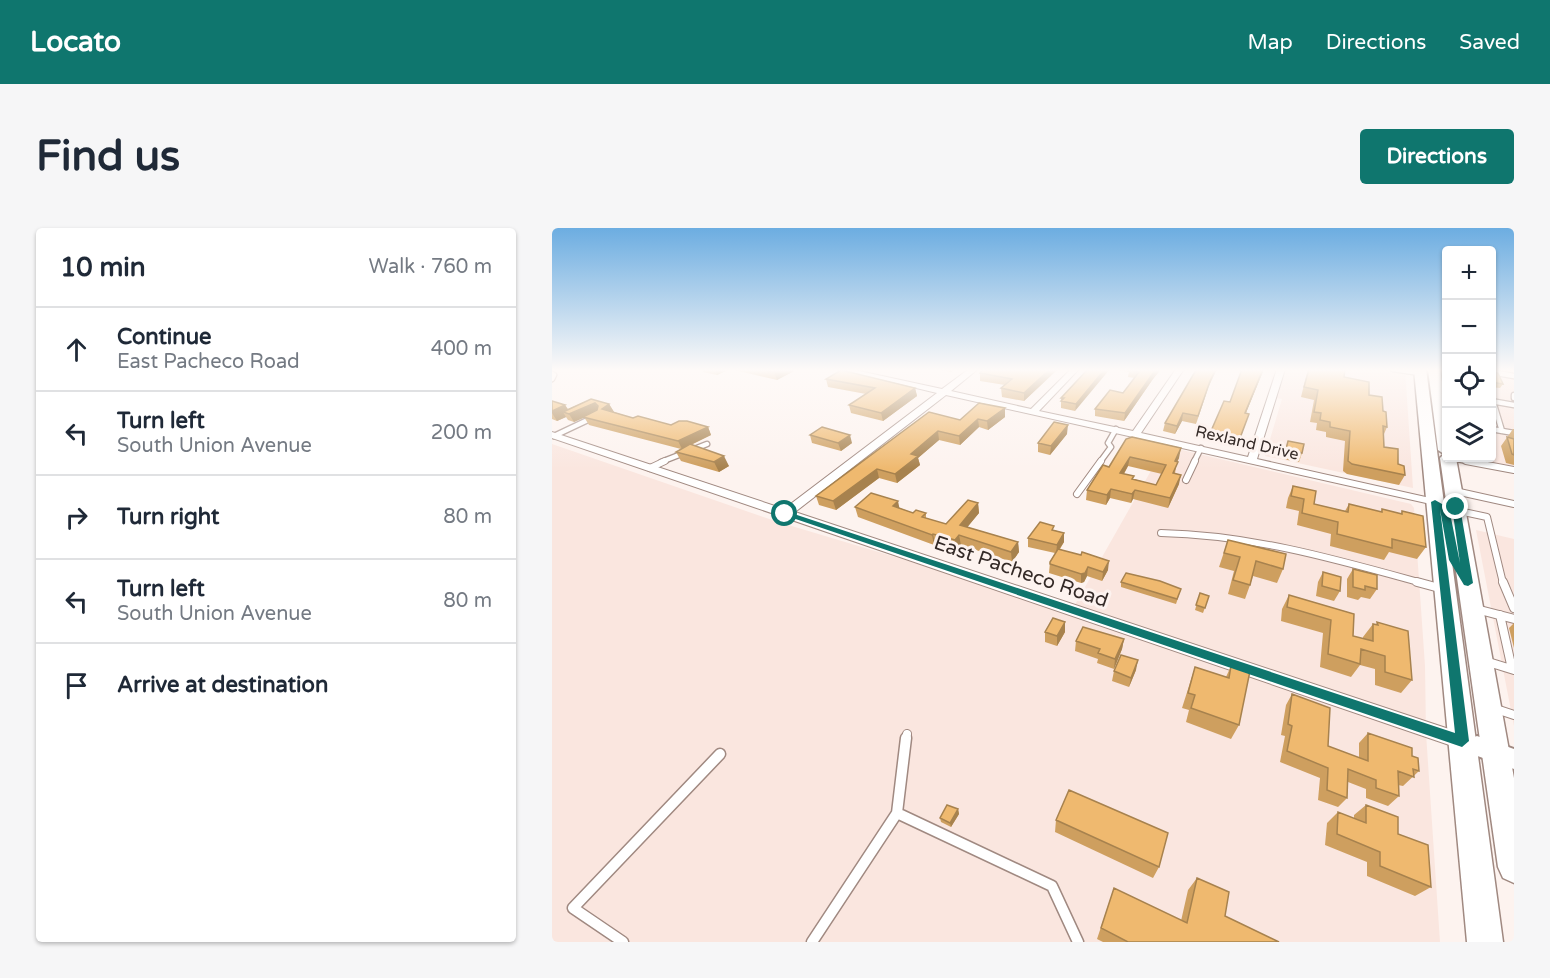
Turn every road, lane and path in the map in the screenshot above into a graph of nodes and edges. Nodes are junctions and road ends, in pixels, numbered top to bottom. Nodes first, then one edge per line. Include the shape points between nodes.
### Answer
1 (931, 402) edge
2 (993, 402) edge
3 (1043, 402) edge
4 (1157, 402) edge
5 (1270, 402) edge
6 (1435, 402) edge
7 (1494, 408) edge
8 (1034, 411) junction
9 (598, 415) edge
10 (1116, 429) junction
11 (1496, 430) edge
12 (1502, 431) junction
13 (1514, 433) edge
14 (553, 436) edge
15 (1133, 436) junction
16 (707, 444) dead end
17 (1121, 446) edge
18 (1112, 447) junction
19 (1442, 447) edge
20 (1202, 448) junction
21 (1252, 459) junction
22 (1444, 462) edge
23 (1481, 462) edge
24 (650, 468) junction
25 (1514, 470) edge
26 (1186, 480) dead end
27 (1077, 494) dead end
28 (1448, 501) junction
29 (1514, 504) edge
30 (785, 514) junction
31 (1161, 533) dead end
32 (1457, 586) junction
33 (1472, 608) junction
34 (1514, 608) edge
35 (1500, 615) junction
36 (1514, 619) edge
37 (1480, 660) junction
38 (1513, 669) edge
39 (1487, 707) junction
40 (1514, 715) edge
41 (907, 734) dead end
42 (1487, 750) edge
43 (720, 754) dead end
44 (897, 813) junction
45 (1514, 867) edge
46 (623, 942) edge
47 (812, 942) edge
48 (1078, 942) edge
49 (1485, 942) edge

1 - 30 street
2 - 8 street, Rexland Drive
3 - 8 street
4 - 15 street
5 - 21 street
6 - 19 main road
7 - 12 lane
8 - 10 street, Rexland Drive
9 - 14 lane
10 - 15 street, Rexland Drive
10 - 18 lane via 1108,442
11 - 12 lane
12 - 13 lane
14 - 24 street, East Pacheco Road
15 - 20 street, Rexland Drive
16 - 24 lane
17 - 18 lane
18 - 27 lane
20 - 21 street, Rexland Drive
20 - 26 lane
21 - 28 street, Rexland Drive
22 - 28 main road
23 - 25 lane
24 - 30 street, East Pacheco Road
28 - 29 lane
28 - 32 main road
28 - 34 lane via 1487,517 1503,583
30 - 42 street, East Pacheco Road
31 - 32 lane via 1200,532 1255,539
32 - 33 main road
32 - 42 main road
33 - 35 lane
33 - 37 main road
35 - 36 lane
35 - 38 lane
37 - 38 lane
37 - 39 main road
39 - 40 lane
39 - 42 main road
41 - 44 lane
42 - 45 main road
42 - 49 main road
43 - 46 lane via 573,908
44 - 47 lane
44 - 48 lane via 1052,886

